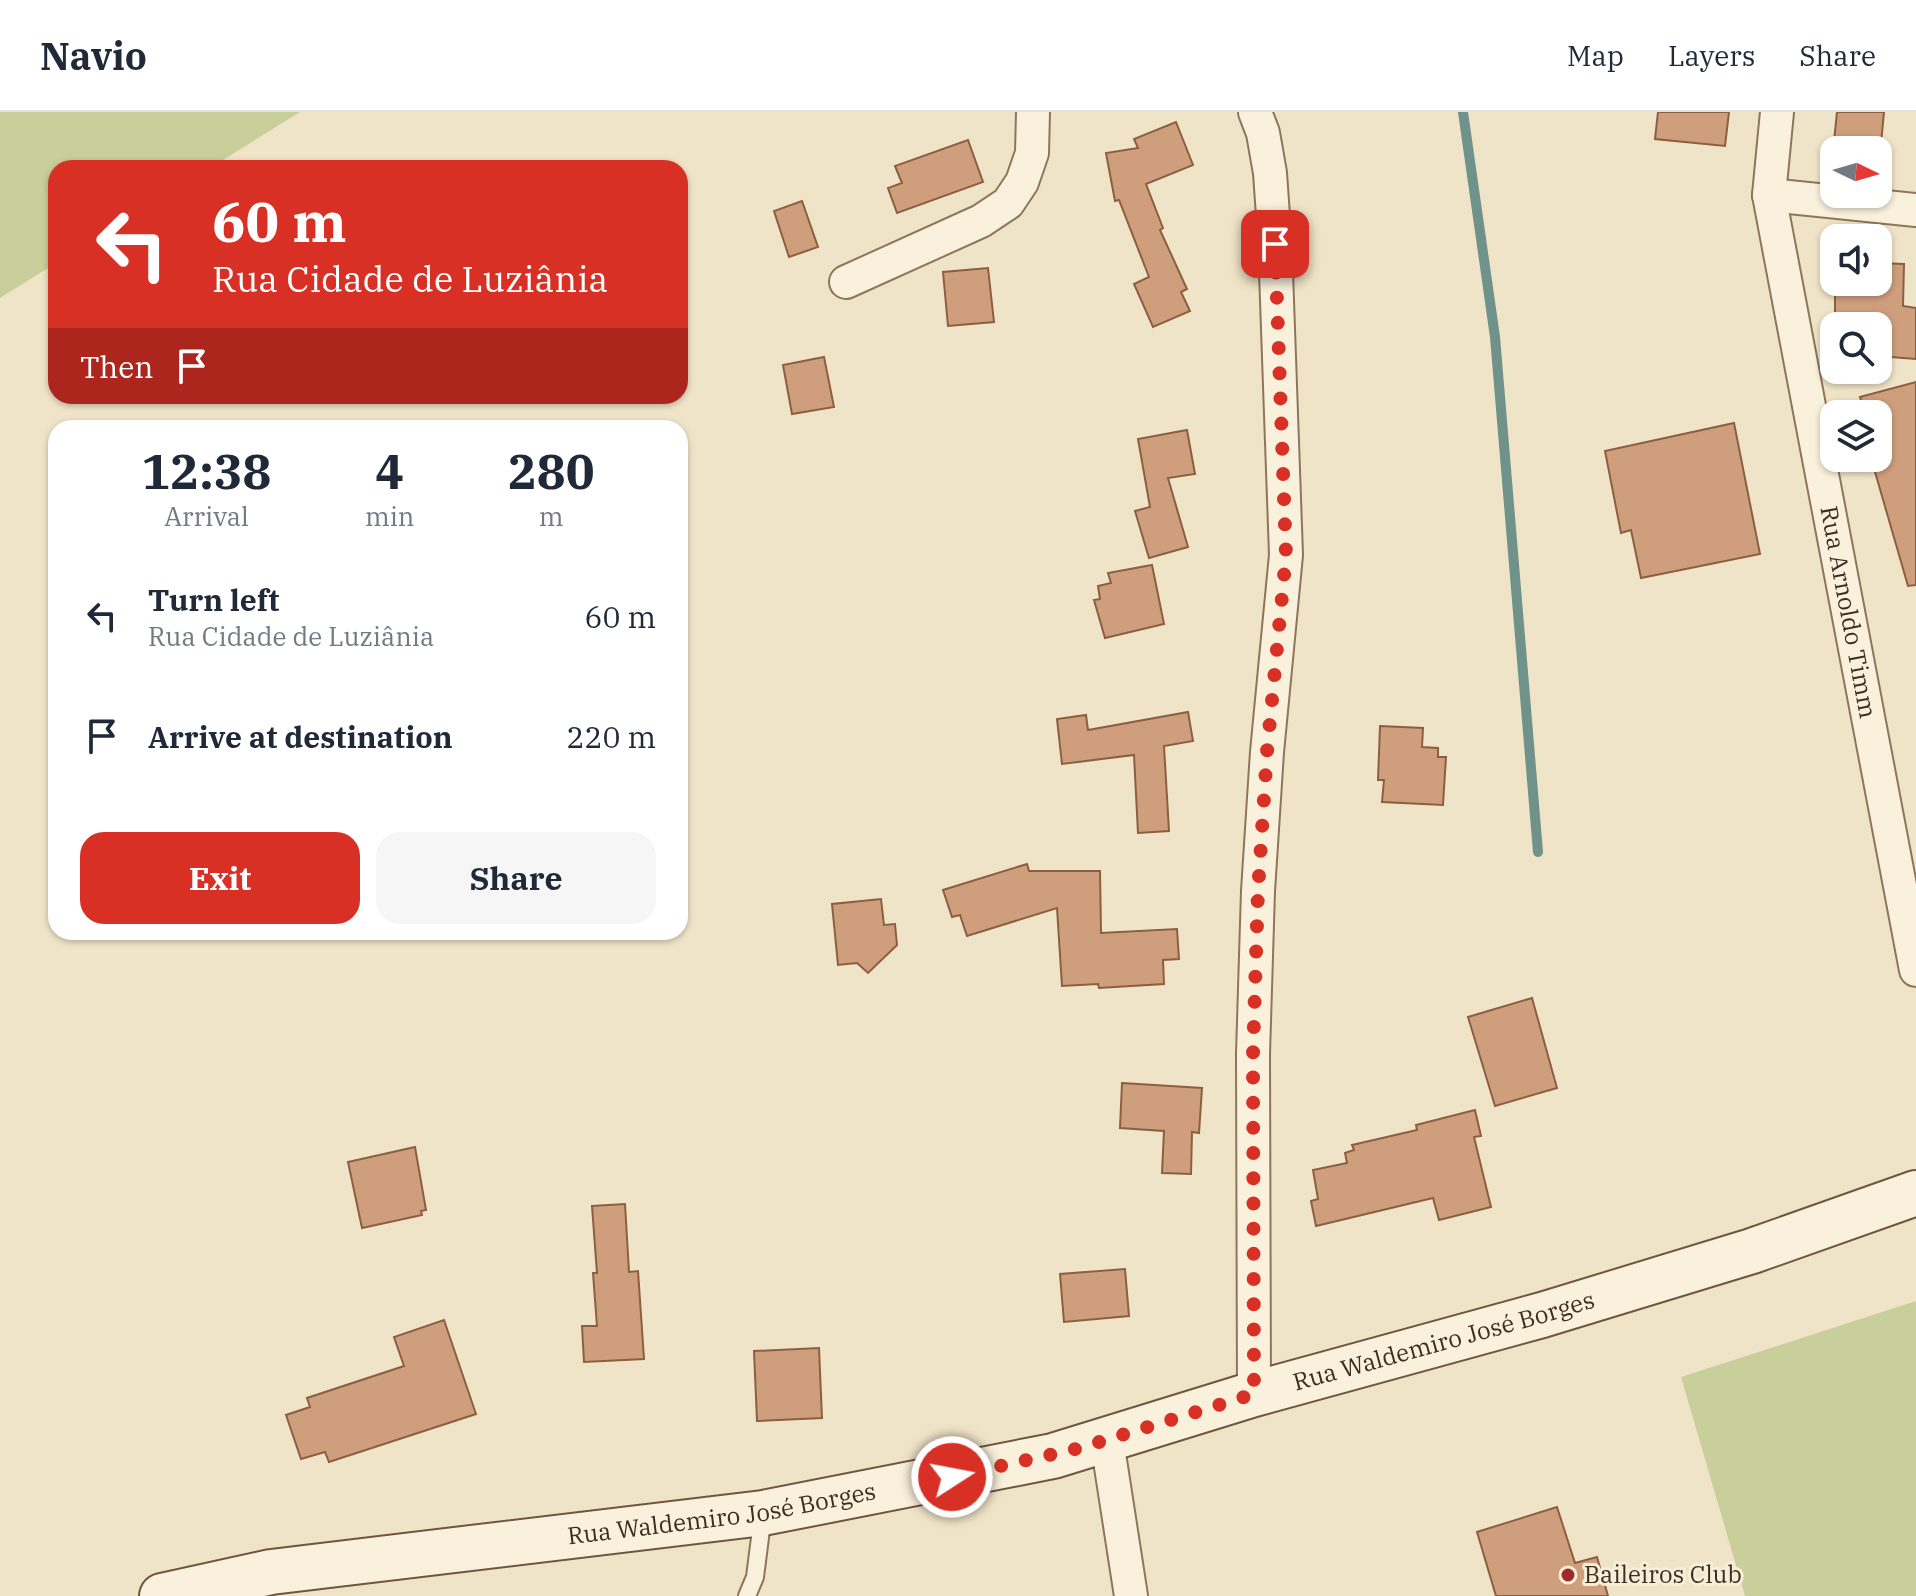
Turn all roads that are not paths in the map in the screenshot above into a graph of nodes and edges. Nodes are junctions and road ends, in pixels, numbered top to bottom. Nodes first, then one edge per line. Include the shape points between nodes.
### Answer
1 (1033, 112) edge
2 (1255, 112) edge
3 (1777, 112) edge
4 (1769, 195) junction
5 (1916, 210) edge
6 (846, 282) dead end
7 (1916, 970) edge
8 (1916, 1193) edge
9 (1254, 1394) junction
10 (1107, 1441) junction
11 (763, 1513) junction
12 (162, 1596) edge
13 (747, 1596) edge
14 (1131, 1596) edge

1 - 6 street via 1032,153 1008,203 981,221
2 - 9 street via 1270,173 1275,244 1286,555 1257,905
3 - 4 street, Rua Arnoldo Timm
4 - 5 street
4 - 7 street, Rua Arnoldo Timm
8 - 9 main road, Rua Waldemiro José Borges via 1722,1261
9 - 10 main road, Rua Waldemiro José Borges
10 - 11 main road, Rua Waldemiro José Borges
10 - 14 street
11 - 12 main road, Rua Waldemiro José Borges via 271,1572
11 - 13 lane via 755,1577

